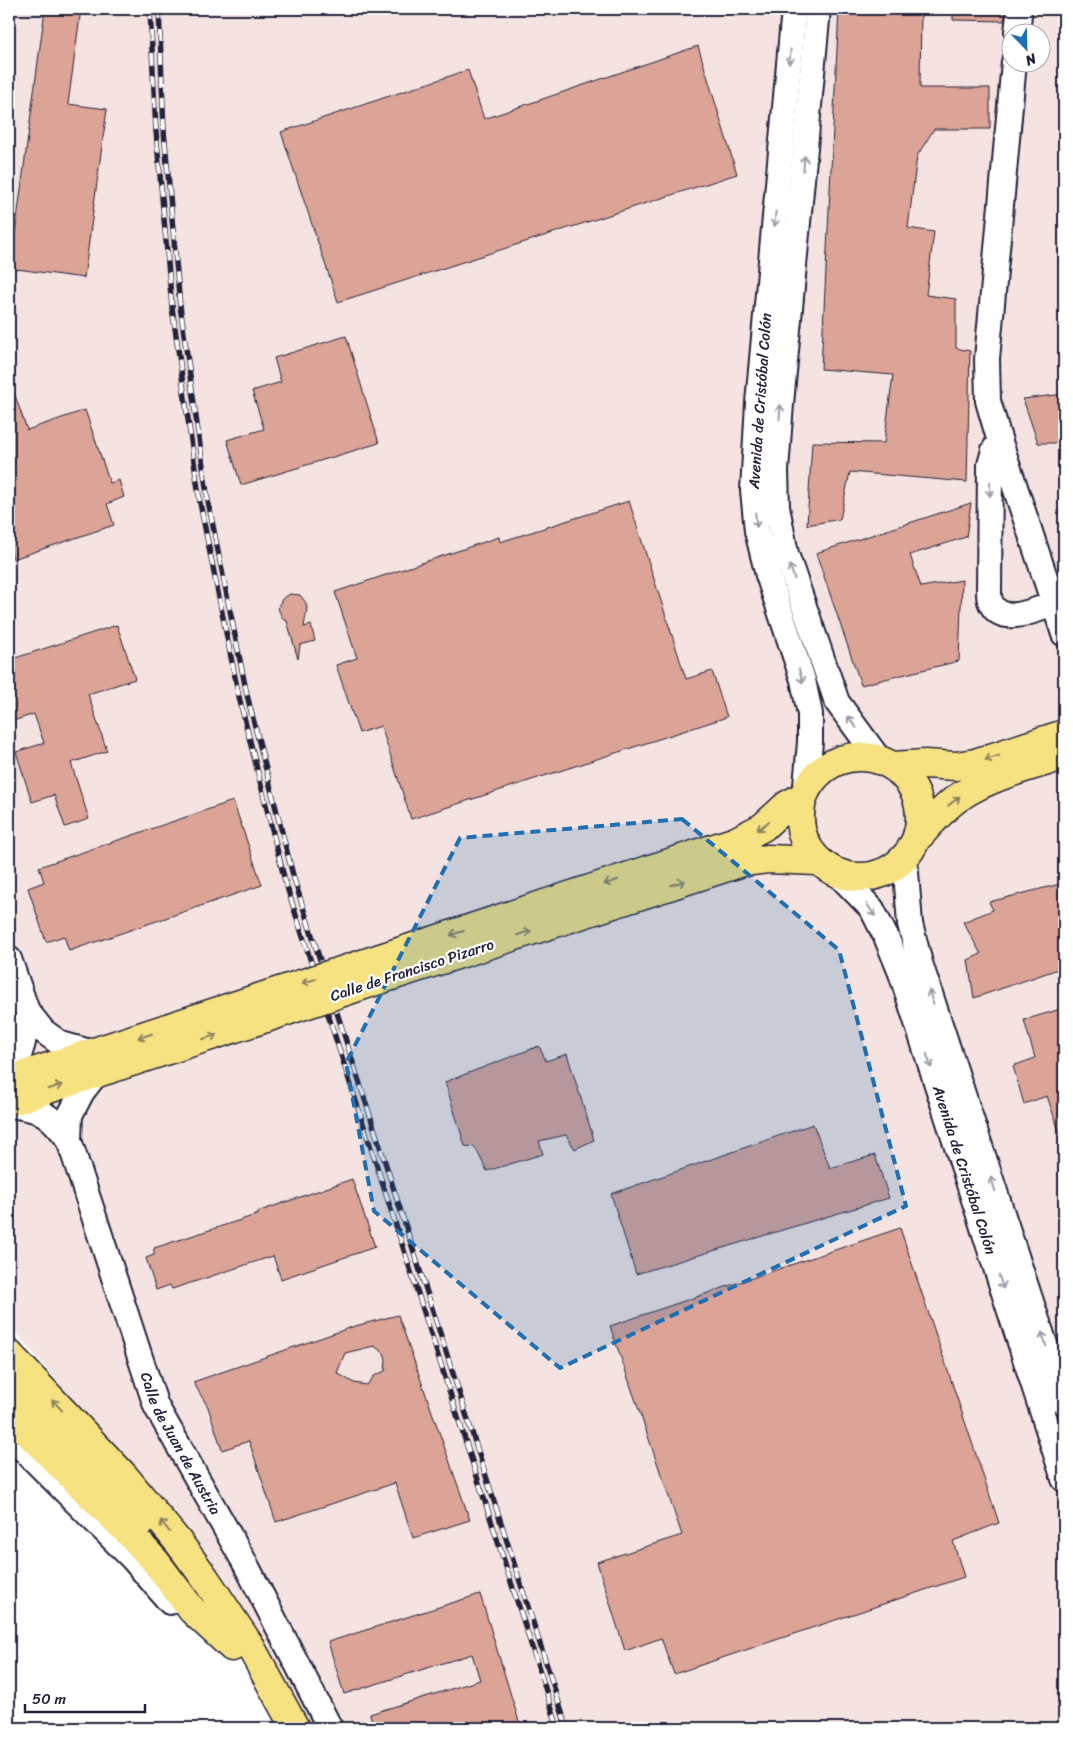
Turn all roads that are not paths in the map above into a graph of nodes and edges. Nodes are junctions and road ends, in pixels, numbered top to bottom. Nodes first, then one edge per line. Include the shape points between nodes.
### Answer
1 (794, 9) edge
2 (818, 9) edge
3 (1013, 72) edge
4 (1000, 442) junction
5 (1054, 604) junction
6 (1064, 634) edge
7 (1064, 734) edge
8 (1064, 756) edge
9 (886, 764) junction
10 (804, 791) junction
11 (920, 836) junction
12 (905, 859) junction
13 (828, 868) junction
14 (9, 959) edge
15 (358, 976) junction
16 (27, 1011) junction
17 (95, 1063) junction
18 (9, 1071) edge
19 (9, 1080) edge
20 (9, 1103) edge
21 (69, 1140) junction
22 (9, 1354) edge
23 (9, 1387) edge
24 (1064, 1402) edge
25 (9, 1414) edge
26 (9, 1435) edge
27 (1064, 1479) edge
28 (170, 1602) dead end
29 (232, 1647) junction
30 (279, 1728) edge
31 (295, 1728) edge
32 (330, 1728) edge

1 -> 10 street, Avenida de Cristóbal Colón via 752,490 757,532 768,575 803,680 810,714
9 -> 2 street, Avenida de Cristóbal Colón via 837,702 786,554 777,506 781,404
3 - 4 street via 987,359 988,401
4 - 5 street
4 -> 5 street via 990,465 989,593 992,605 1003,614 1017,616
5 - 6 street
7 -> 9 main road via 975,763 956,766
11 -> 8 main road via 946,807 972,789 998,777
9 - 10 main road via 861,758 841,762 827,767
9 - 11 main road via 904,775 913,786 923,819
10 - 13 main road via 800,816 808,850
10 -> 15 main road, Calle de Francisco Pizarro via 763,827 736,841
11 - 12 main road
12 - 13 main road via 870,875 854,876
24 -> 12 street, Avenida de Cristóbal Colón via 920,963 910,924
15 -> 13 main road, Calle de Francisco Pizarro via 743,862 768,859
13 -> 27 street, Avenida de Cristóbal Colón via 872,909 888,939
14 - 16 street
15 - 17 main road, Calle de Francisco Pizarro, bridge
16 - 17 street via 61,1044
16 - 18 street via 24,1040
17 - 19 main road, Calle de Francisco Pizarro
20 -> 17 main road, Calle de Francisco Pizarro
17 - 21 street via 70,1115
20 - 21 street via 35,1109 54,1120
21 - 32 street, Calle de Juan de Austria via 156,1406 245,1563
31 -> 22 main road via 249,1644 179,1543 125,1477
23 - 29 main road via 124,1504 174,1564
25 - 29 main road via 132,1536 192,1610
26 - 28 street via 133,1559
29 - 30 main road

